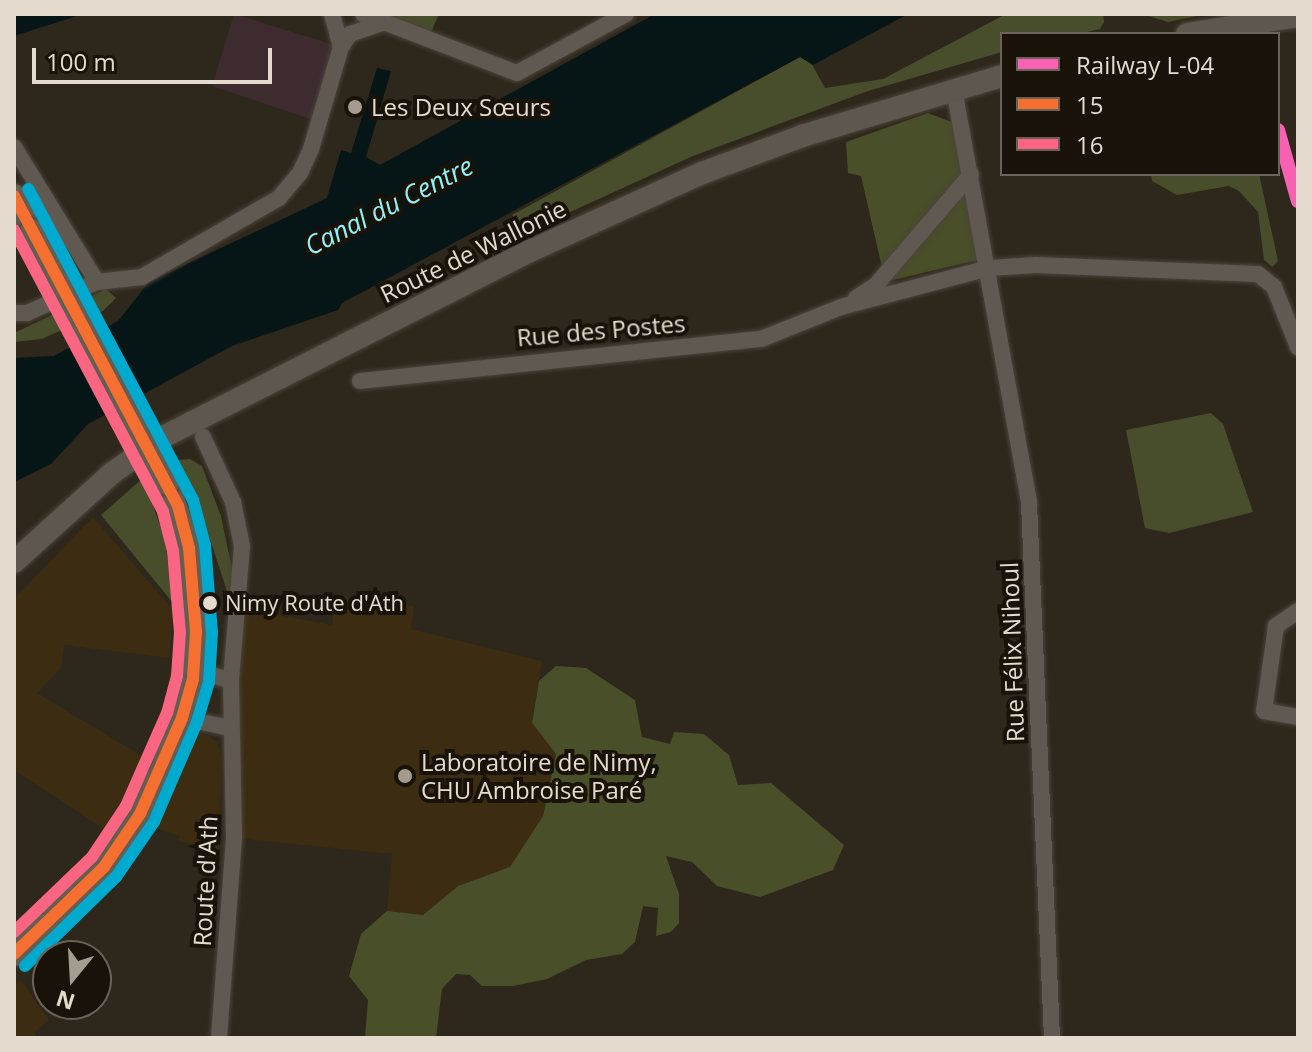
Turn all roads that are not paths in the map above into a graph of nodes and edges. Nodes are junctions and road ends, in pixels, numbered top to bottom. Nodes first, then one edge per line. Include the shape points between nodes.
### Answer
1 (332, 14) edge
2 (363, 14) edge
3 (626, 14) edge
4 (1298, 16) edge
5 (385, 22) junction
6 (1199, 32) edge
7 (341, 47) junction
8 (1000, 77) edge
9 (954, 89) junction
10 (14, 147) edge
11 (971, 174) junction
12 (14, 196) edge
13 (989, 268) junction
14 (97, 282) junction
15 (841, 307) junction
16 (14, 313) edge
17 (1298, 347) edge
18 (360, 381) dead end
19 (203, 437) dead end
20 (14, 562) edge
21 (1298, 611) edge
22 (194, 669) junction
23 (231, 681) junction
24 (1298, 717) edge
25 (182, 718) junction
26 (230, 728) junction
27 (14, 954) edge
28 (219, 1038) edge
29 (1052, 1038) edge

1 - 7 street
2 - 5 street
3 - 5 street via 517,73
4 - 6 main road
5 - 7 street via 350,34
7 - 14 street via 311,149 289,189 142,277
8 - 9 main road, Route de Wallonie
9 - 11 street
9 - 20 main road, Route de Wallonie via 802,136 627,206 225,404 112,473
10 - 14 street
11 - 13 street
11 - 15 street, Rue des Postes via 876,285
12 - 22 main road, bridge via 167,483 189,548 196,610
13 - 15 street, Rue des Postes
13 - 17 street, Rue des Postes via 1258,274 1274,287
13 - 29 street, Rue Félix Nihoul via 1029,503
14 - 16 street via 27,313
15 - 18 street, Rue des Postes via 761,339
19 - 23 street, Route d'Ath via 233,502 242,546
21 - 24 street via 1276,626 1264,711
22 - 23 street
22 - 25 main road
23 - 26 street, Route d'Ath
25 - 26 street
25 - 27 main road via 161,773 123,841 86,886
26 - 28 street, Route d'Ath via 234,838

